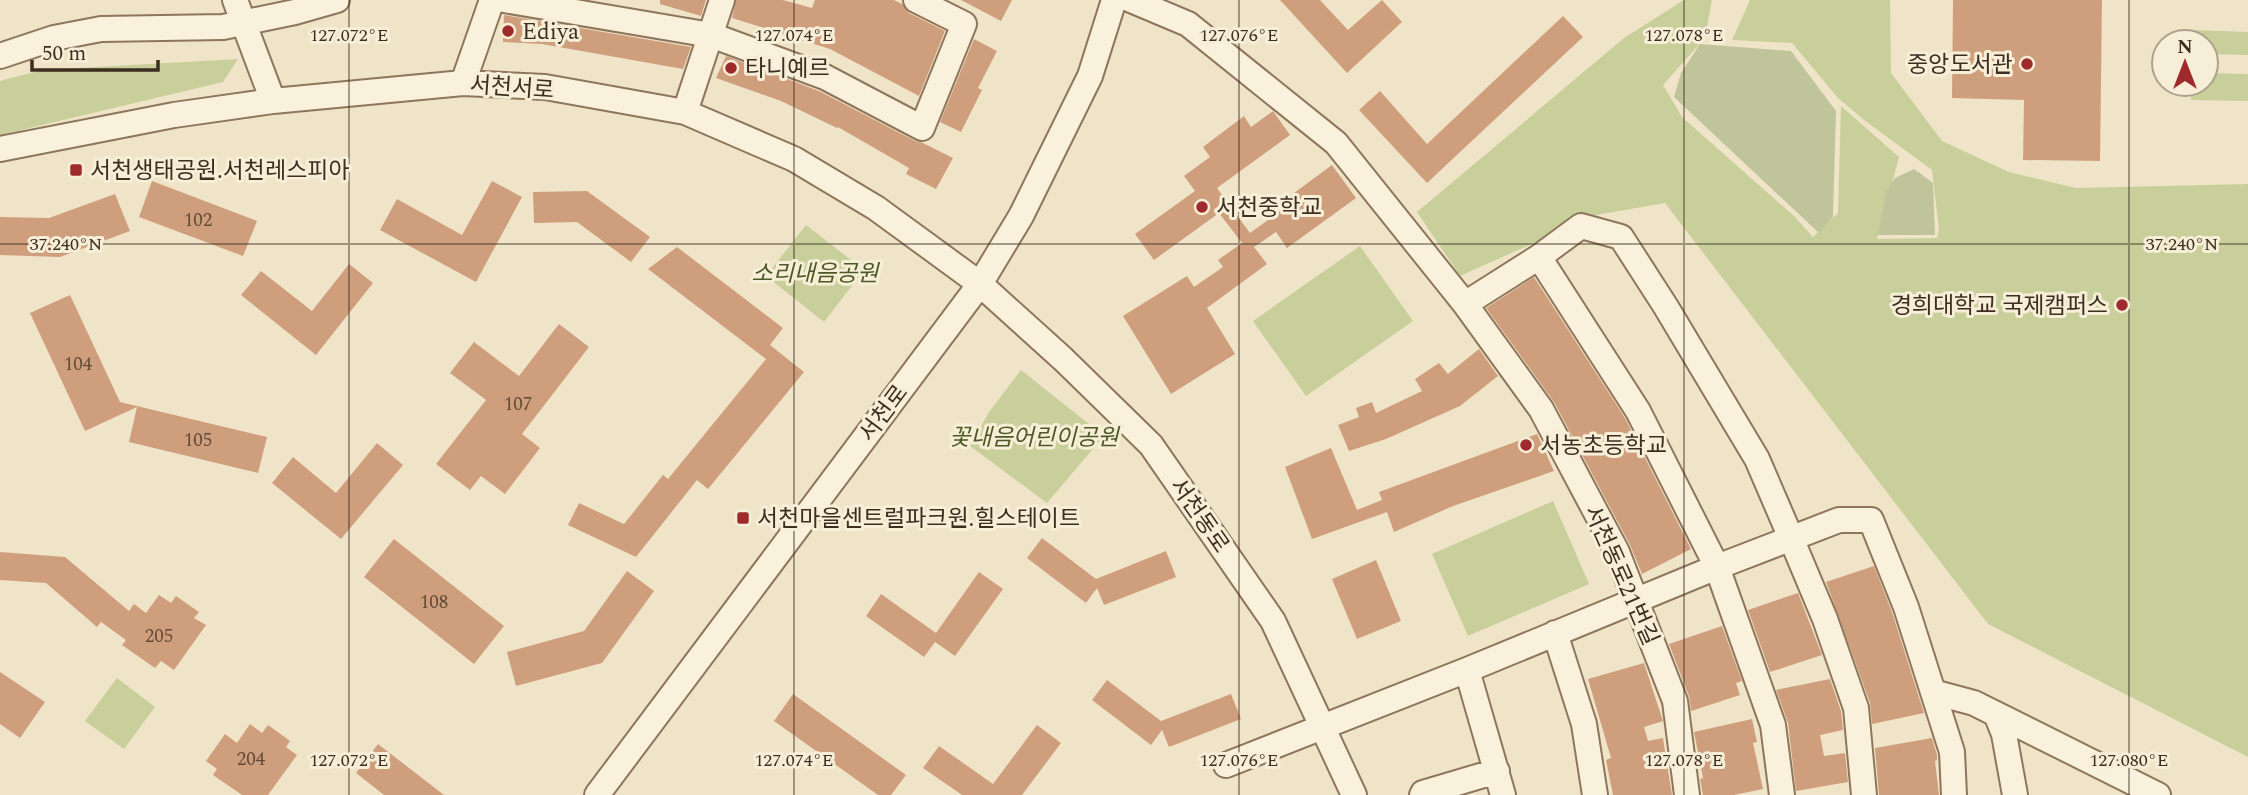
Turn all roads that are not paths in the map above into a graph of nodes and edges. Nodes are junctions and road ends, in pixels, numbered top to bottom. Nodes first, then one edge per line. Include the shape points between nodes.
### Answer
1 (235, 0) edge
2 (337, 0) edge
3 (492, 0) edge
4 (504, 0) edge
5 (722, 0) edge
6 (916, 0) edge
7 (1114, 0) edge
8 (1131, 0) edge
9 (244, 23) junction
10 (711, 36) junction
11 (0, 56) edge
12 (463, 83) junction
13 (273, 101) junction
14 (685, 112) junction
15 (0, 149) edge
16 (1539, 257) junction
17 (980, 284) junction
18 (1465, 304) junction
19 (1791, 538) junction
20 (1717, 567) junction
21 (1636, 600) junction
22 (1555, 633) junction
23 (1468, 670) junction
24 (1933, 692) junction
25 (1996, 714) junction
26 (1323, 727) junction
27 (1226, 765) dead end
28 (1500, 783) edge
29 (597, 795) edge
30 (1354, 795) edge
31 (1422, 795) edge
32 (1595, 795) edge
33 (1687, 795) edge
34 (1782, 795) edge
35 (1864, 795) edge
36 (1954, 795) edge
37 (2015, 795) edge
38 (2158, 795) edge

1 - 9 street
2 - 9 street
3 - 12 street
4 - 10 street
5 - 10 street
6 - 10 street via 964,24 922,128 825,77
7 - 17 street, 서천로 via 1084,88 1021,216
8 - 18 street, 서천동로21번길 via 1188,24 1336,143
9 - 11 street via 102,29 54,38
9 - 13 street
10 - 14 street
12 - 13 street, 서천서로
12 - 14 street, 서천서로 via 545,87
13 - 15 street, 서천서로
14 - 17 street, 서천서로 via 794,159 876,208
16 - 18 street
16 - 19 street via 1581,226 1621,237 1757,459
16 - 20 street via 1638,411
17 - 26 street, 서천동로 via 1152,445 1273,621
17 - 29 street, 서천로
18 - 21 street, 서천동로21번길 via 1541,409 1618,552
19 - 20 street
19 - 24 street via 1839,520 1871,520
19 - 35 street via 1856,708
20 - 21 street
20 - 34 street via 1773,725
21 - 22 street
21 - 33 street, 서천동로21번길 via 1675,701
22 - 23 street
22 - 32 street via 1584,724
23 - 26 street
23 - 28 street
24 - 25 street
24 - 36 street via 1952,752
25 - 37 street
25 - 38 street
26 - 27 street
26 - 30 street, 서천동로
28 - 31 street

